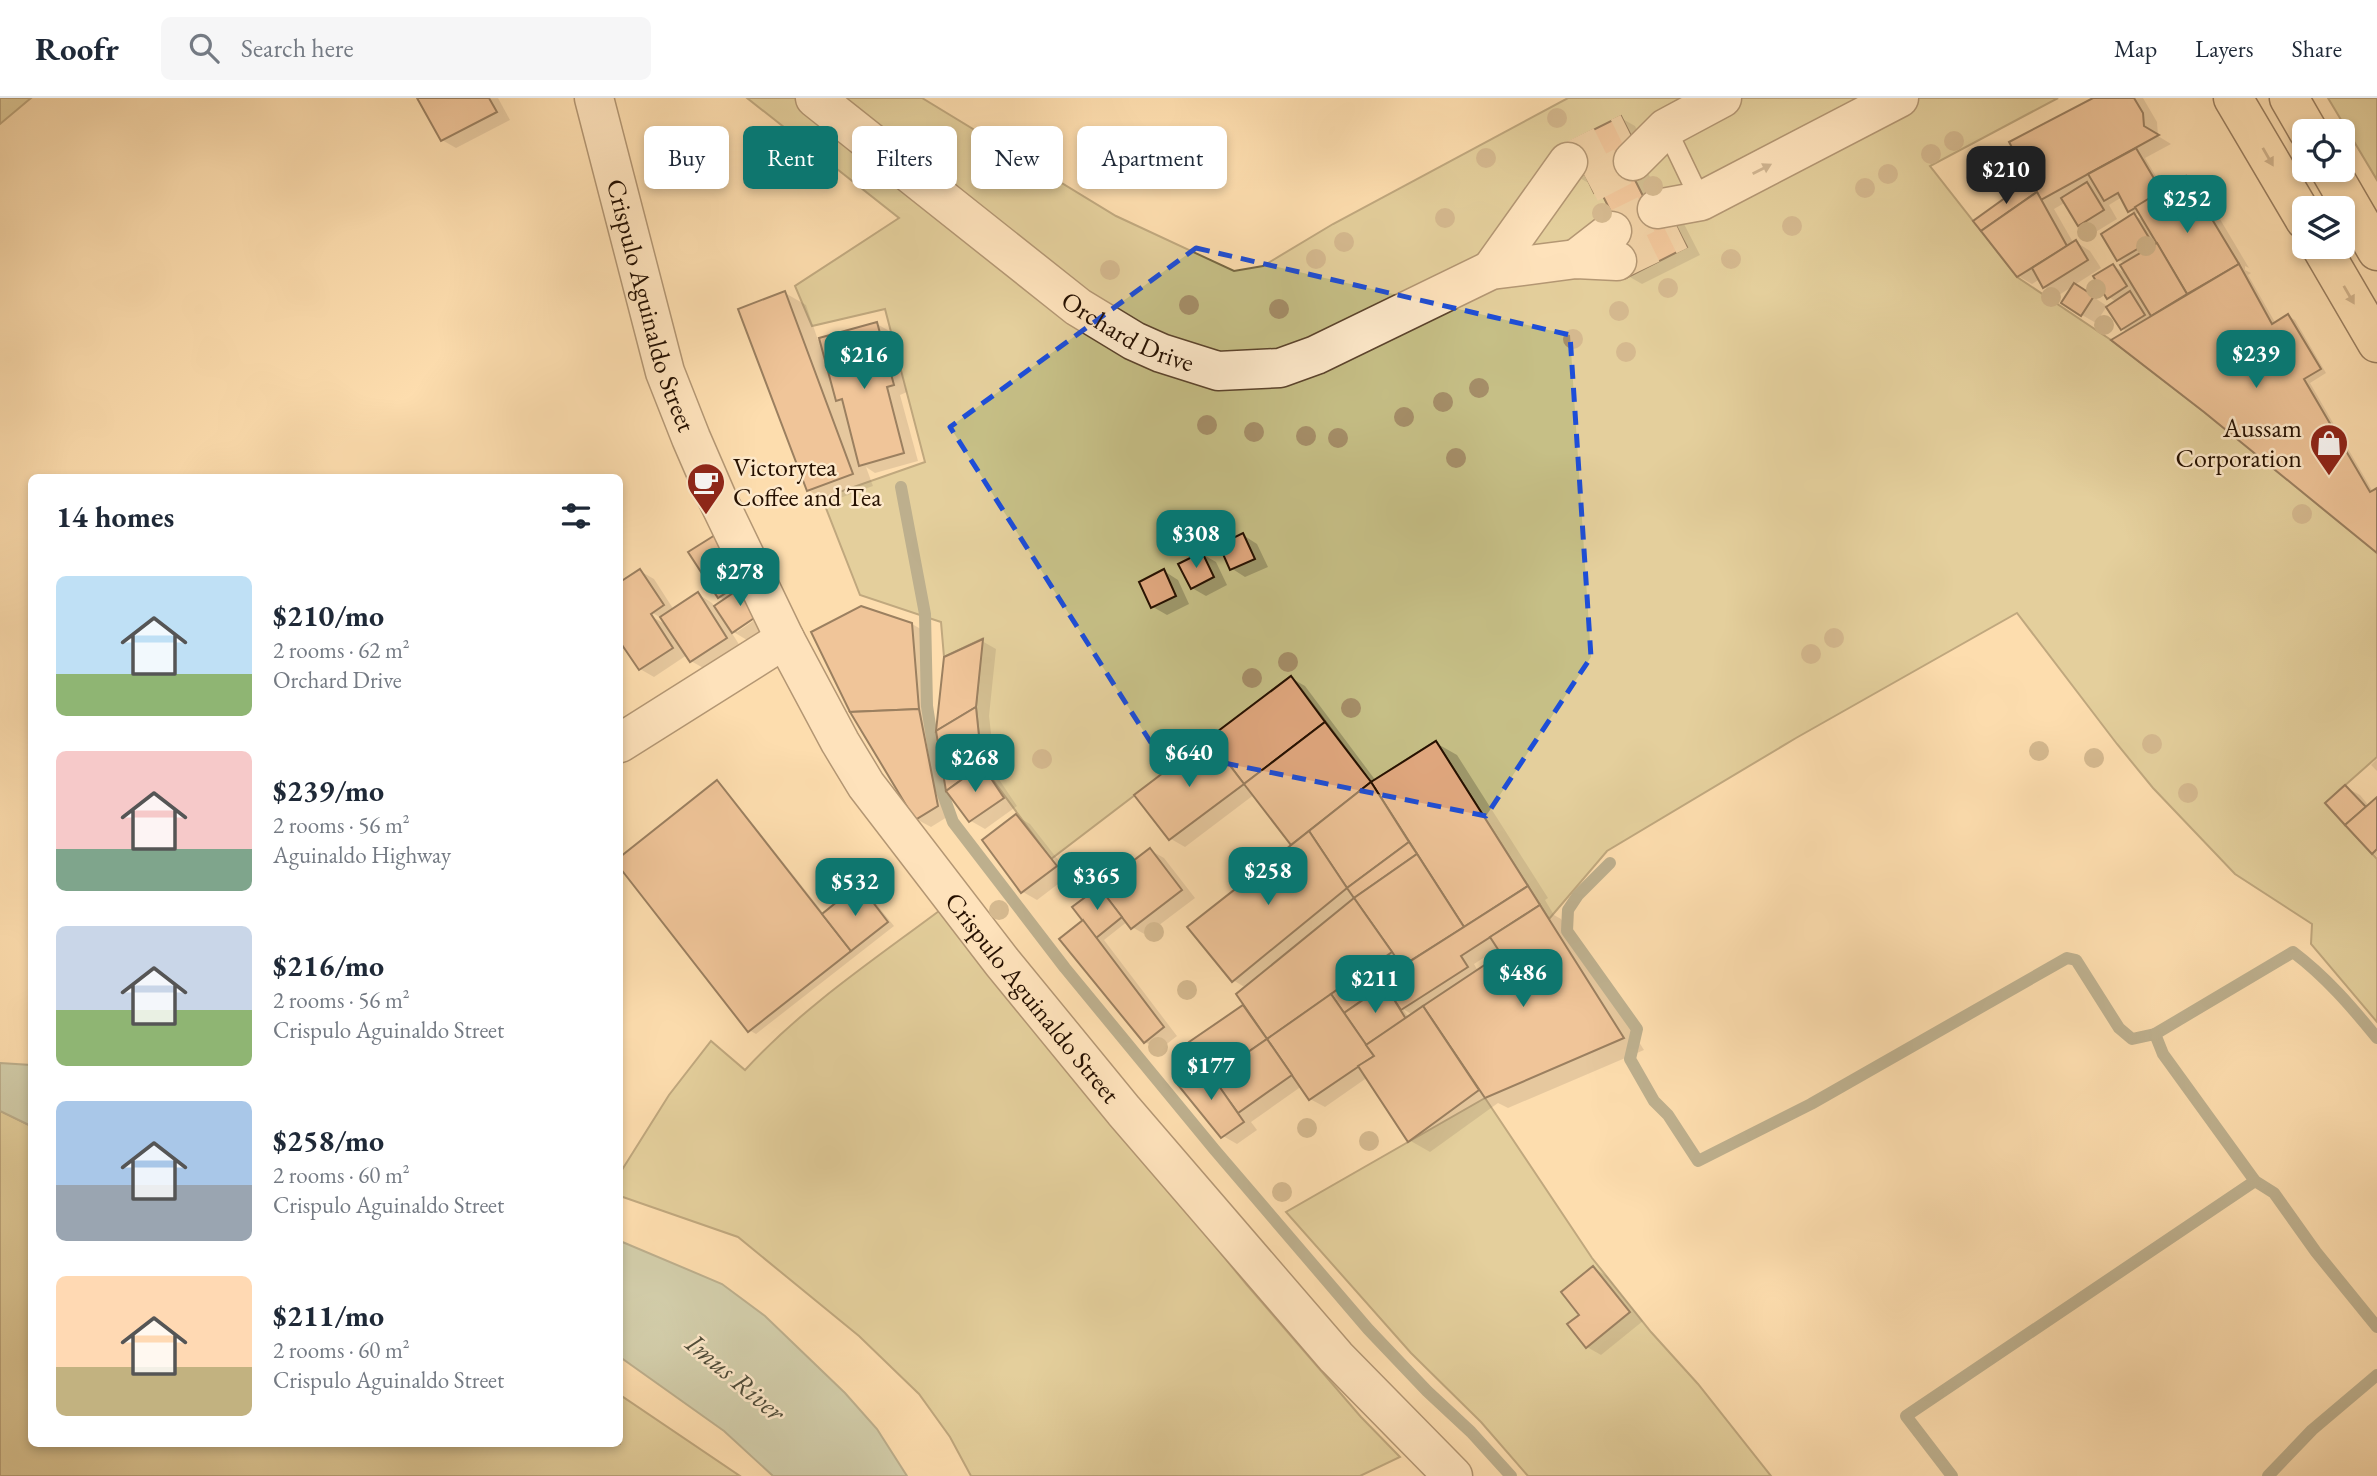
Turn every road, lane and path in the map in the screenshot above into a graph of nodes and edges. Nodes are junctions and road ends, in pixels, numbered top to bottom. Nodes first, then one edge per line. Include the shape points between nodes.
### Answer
1 (594, 98) edge
2 (815, 98) edge
3 (1722, 98) edge
4 (1899, 98) edge
5 (2233, 98) edge
6 (2288, 98) edge
7 (2301, 119) edge
8 (1643, 140) joint
9 (1579, 173) tunnel mouth
10 (2337, 182) edge
11 (2292, 198) edge
12 (1701, 201) junction
13 (1668, 220) tunnel mouth
14 (1615, 246) tunnel mouth
15 (2377, 251) edge
16 (2328, 259) edge
17 (1491, 270) junction
18 (2377, 342) edge
19 (785, 639) junction
20 (623, 741) edge
21 (1452, 1476) edge

1 - 19 street, Crispulo Aguinaldo Street via 665,372 717,498
2 - 17 street, Orchard Drive via 1047,284 1115,330 1161,354 1218,371 1280,368 1316,355
3 - 8 street
12 -> 4 street
5 -> 11 highway
6 - 7 highway
8 - 12 lane
9 - 17 street, Orchard Drive via 1544,197
10 - 15 highway
12 - 13 street
14 - 17 street, Orchard Drive via 1576,259
16 -> 18 highway
19 - 20 street
19 - 21 street, Crispulo Aguinaldo Street via 866,785 1002,962 1285,1300

